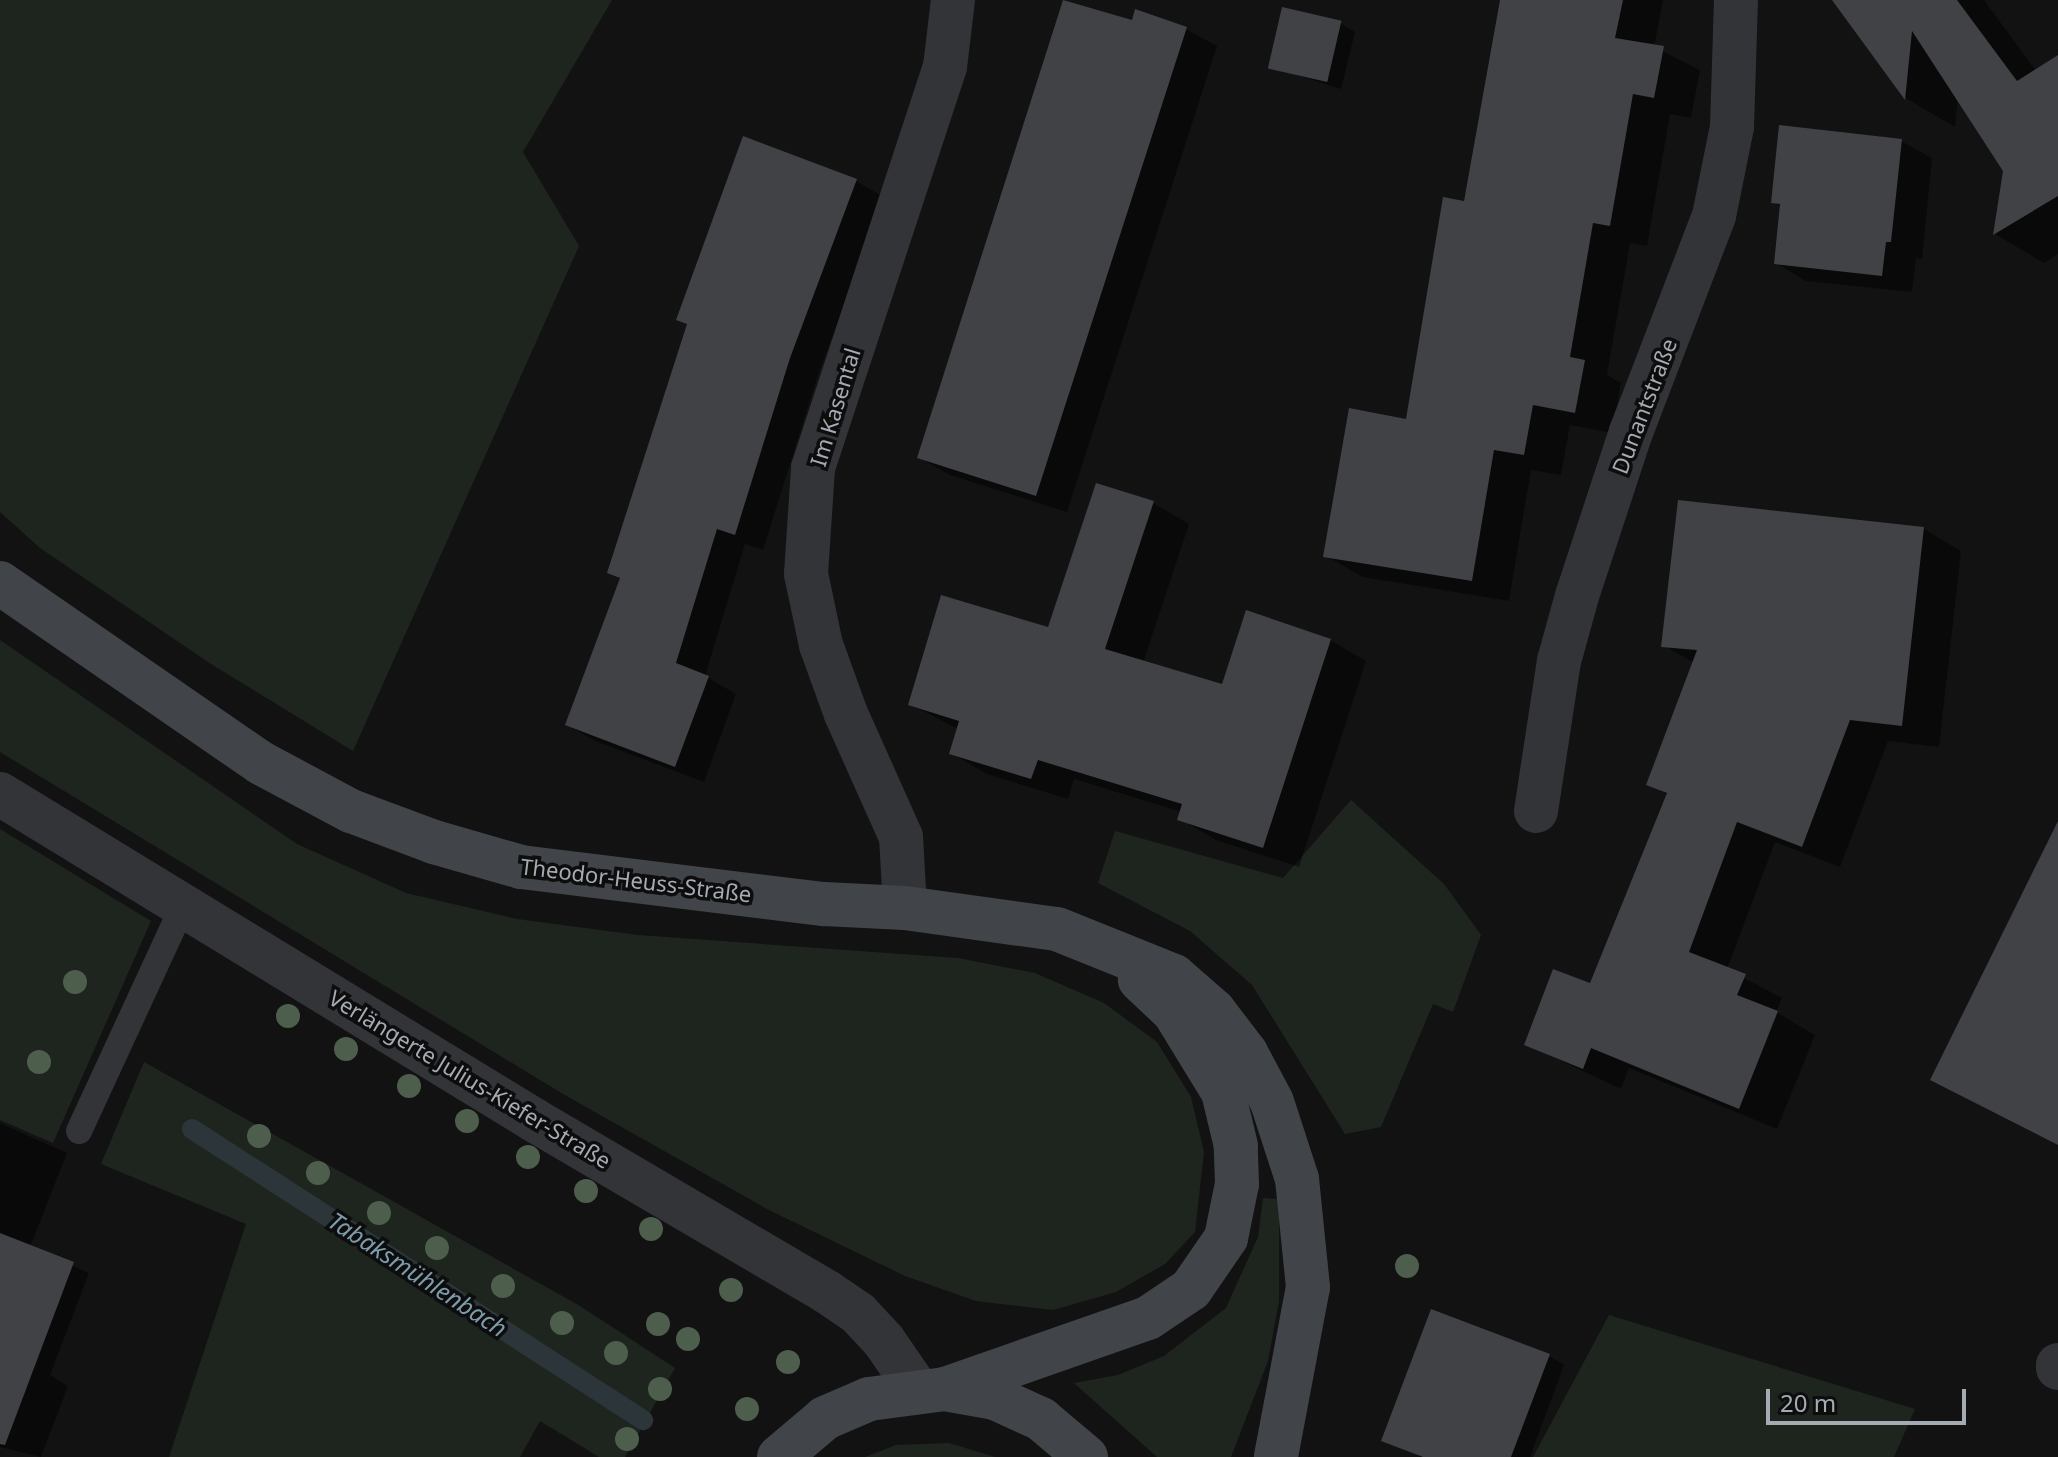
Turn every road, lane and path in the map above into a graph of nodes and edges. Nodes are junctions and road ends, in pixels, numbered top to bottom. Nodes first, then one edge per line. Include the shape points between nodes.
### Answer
1 (953, 0) edge
2 (1736, 0) edge
3 (0, 583) edge
4 (0, 794) edge
5 (1536, 811) dead end
6 (184, 904) junction
7 (905, 908) junction
8 (1103, 946) junction
9 (79, 1131) dead end
10 (931, 1389) junction
11 (779, 1457) edge
12 (1086, 1457) edge
13 (1276, 1457) edge

1 - 7 street, Im Kasental via 945,67 813,468 806,574 821,645 901,837
2 - 5 street, Dunantstraße via 1732,127 1714,216 1631,432 1577,596 1559,661
3 - 7 street, Theodor-Heuss-Straße via 261,763 351,811 420,837 521,867 824,904
4 - 6 street, Verlängerte Julius-Kiefer-Straße
6 - 9 lane
6 - 10 street, Verlängerte Julius-Kiefer-Straße via 534,1120 827,1292 876,1332
7 - 8 street, Theodor-Heuss-Straße via 1057,929
8 - 10 street, Theodor-Heuss-Straße via 1174,1012 1223,1092 1236,1146 1237,1184 1226,1238 1191,1289 1148,1318
8 - 13 street, Theodor-Heuss-Straße via 1174,976 1214,1011 1246,1053 1272,1102 1297,1179 1308,1287
10 - 11 street via 869,1399 825,1418
10 - 12 street via 995,1398 1041,1419

